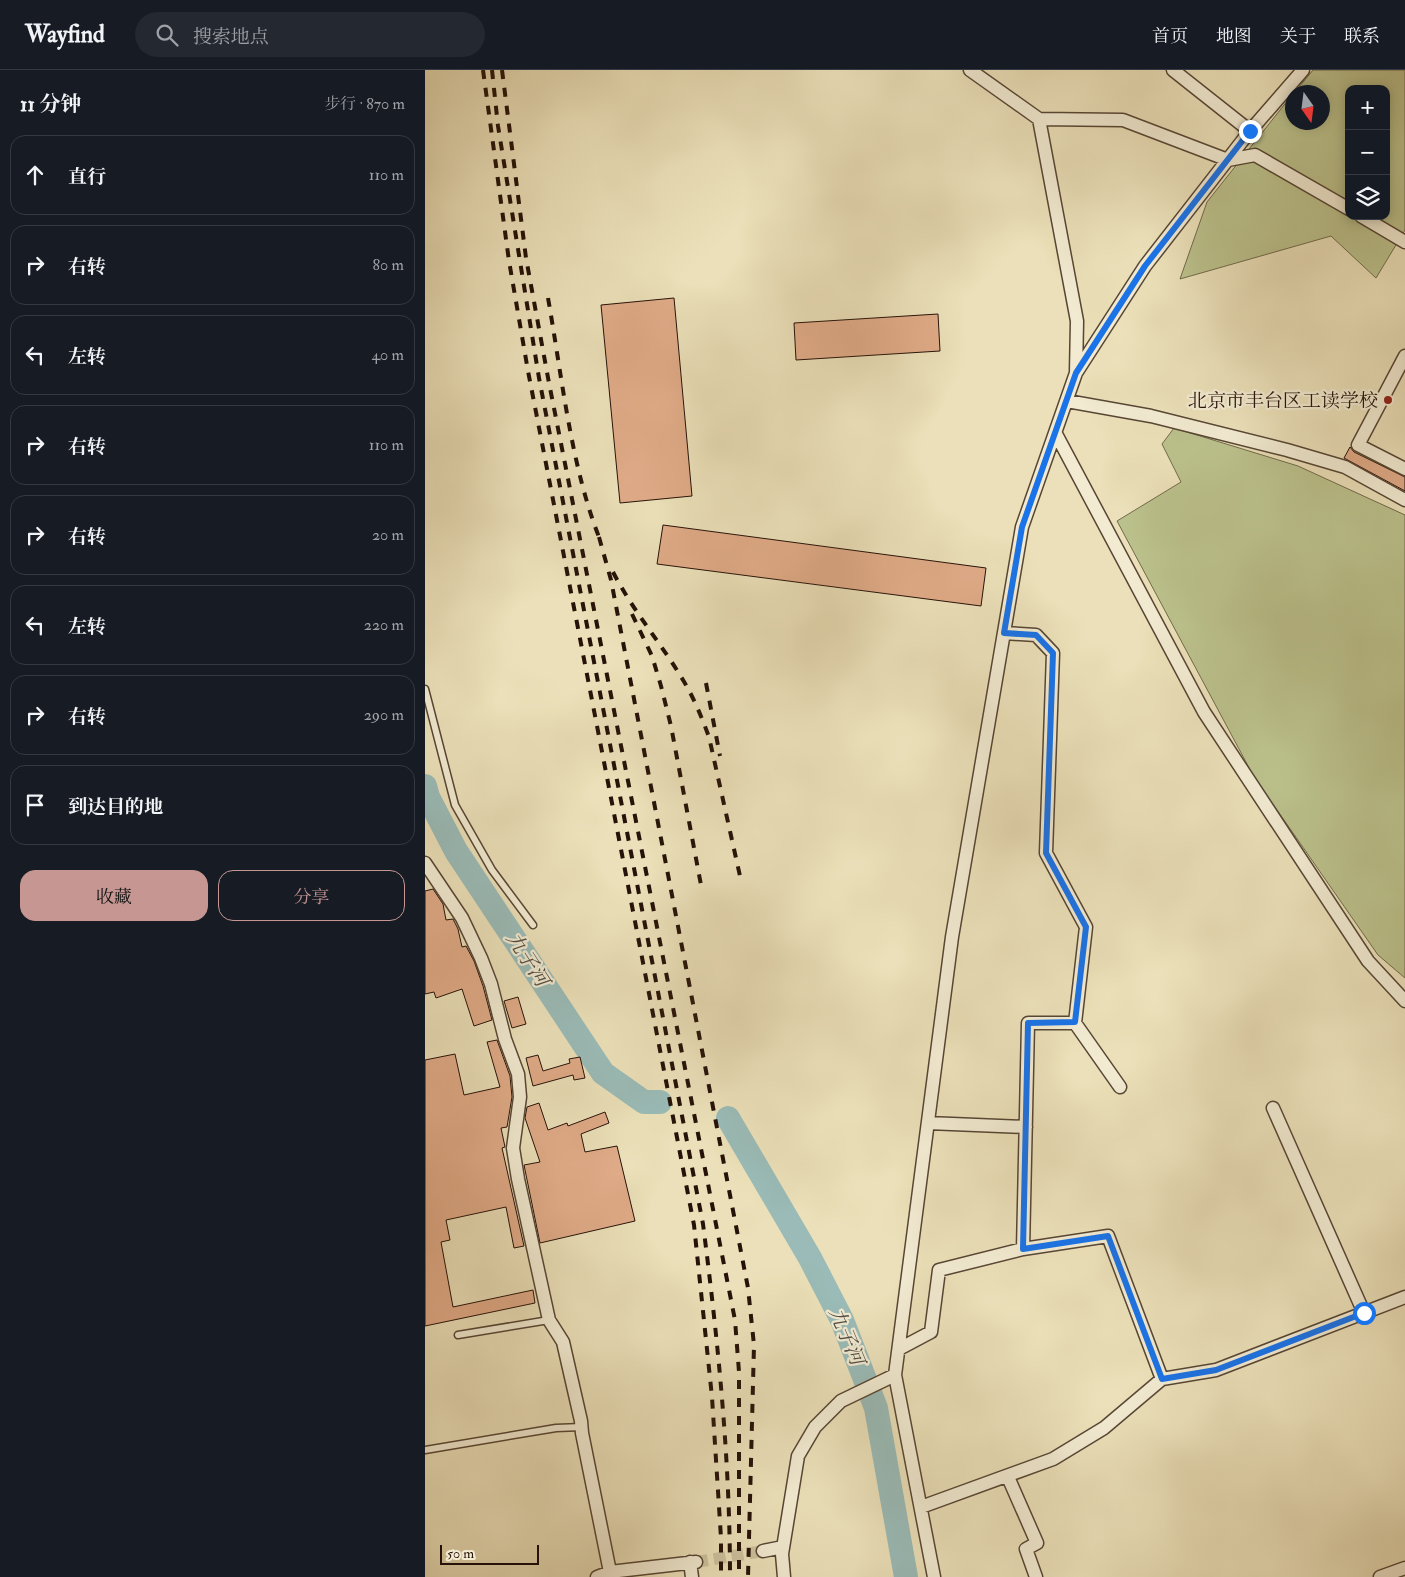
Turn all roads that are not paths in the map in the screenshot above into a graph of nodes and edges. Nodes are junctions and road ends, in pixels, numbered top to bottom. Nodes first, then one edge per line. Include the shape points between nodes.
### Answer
1 (970, 70) edge
2 (1173, 70) edge
3 (1303, 70) edge
4 (1039, 119) junction
5 (1250, 131) junction
6 (1228, 160) junction
7 (1345, 207) edge
8 (1368, 220) edge
9 (1405, 242) edge
10 (1405, 356) edge
11 (1076, 373) junction
12 (1067, 401) junction
13 (1056, 434) junction
14 (1405, 469) edge
15 (1405, 500) edge
16 (1004, 633) junction
17 (425, 689) edge
18 (426, 700) edge
19 (425, 863) edge
20 (533, 925) dead end
21 (1405, 1001) edge
22 (1075, 1022) junction
23 (1120, 1087) dead end
24 (1273, 1108) dead end
25 (928, 1123) junction
26 (1026, 1127) junction
27 (1023, 1249) junction
28 (1405, 1297) edge
29 (1364, 1313) junction
30 (549, 1320) junction
31 (458, 1335) dead end
32 (899, 1350) junction
33 (895, 1375) junction
34 (1162, 1379) junction
35 (581, 1427) junction
36 (425, 1450) edge
37 (1008, 1477) junction
38 (921, 1507) junction
39 (783, 1547) junction
40 (763, 1551) tunnel mouth
41 (1405, 1568) edge
42 (610, 1572) junction
43 (597, 1577) edge
44 (692, 1577) edge
45 (784, 1577) edge
46 (934, 1577) edge
47 (1036, 1577) edge
48 (1380, 1577) edge

1 - 4 street
2 - 5 street
3 - 5 street
4 - 6 street via 1123,120
4 - 11 street via 1077,321
5 - 6 street
6 - 7 street via 1255,156
6 - 11 street via 1145,266
8 - 9 street
10 - 14 street via 1358,444
11 - 12 street
12 - 13 street
12 - 15 street via 1151,416 1295,452 1345,467
13 - 16 street via 1022,527
13 - 21 street via 1205,712 1369,961
16 - 22 street via 1036,635 1053,653 1046,853 1086,927
16 - 25 street via 952,938
17 - 18 lane
18 - 20 lane via 455,805 492,870
19 - 30 street via 433,880 462,918 481,958 518,1074 520,1096 513,1148
22 - 23 street
22 - 26 street via 1028,1023
24 - 29 street
25 - 26 street
25 - 32 street
26 - 27 street
27 - 32 street via 939,1270 931,1332
27 - 34 street via 1108,1236
28 - 29 street
29 - 34 street via 1216,1370
30 - 31 lane
30 - 35 street via 563,1342
32 - 33 street
33 - 38 street
33 - 39 street via 841,1401 815,1427 798,1456
34 - 37 street via 1104,1428 1053,1459
35 - 36 lane via 556,1428
35 - 42 street
37 - 38 street
37 - 47 street via 1037,1542 1026,1549
38 - 46 street
39 - 40 street
39 - 45 street
41 - 48 street
42 - 43 street
42 - 44 street via 693,1562

